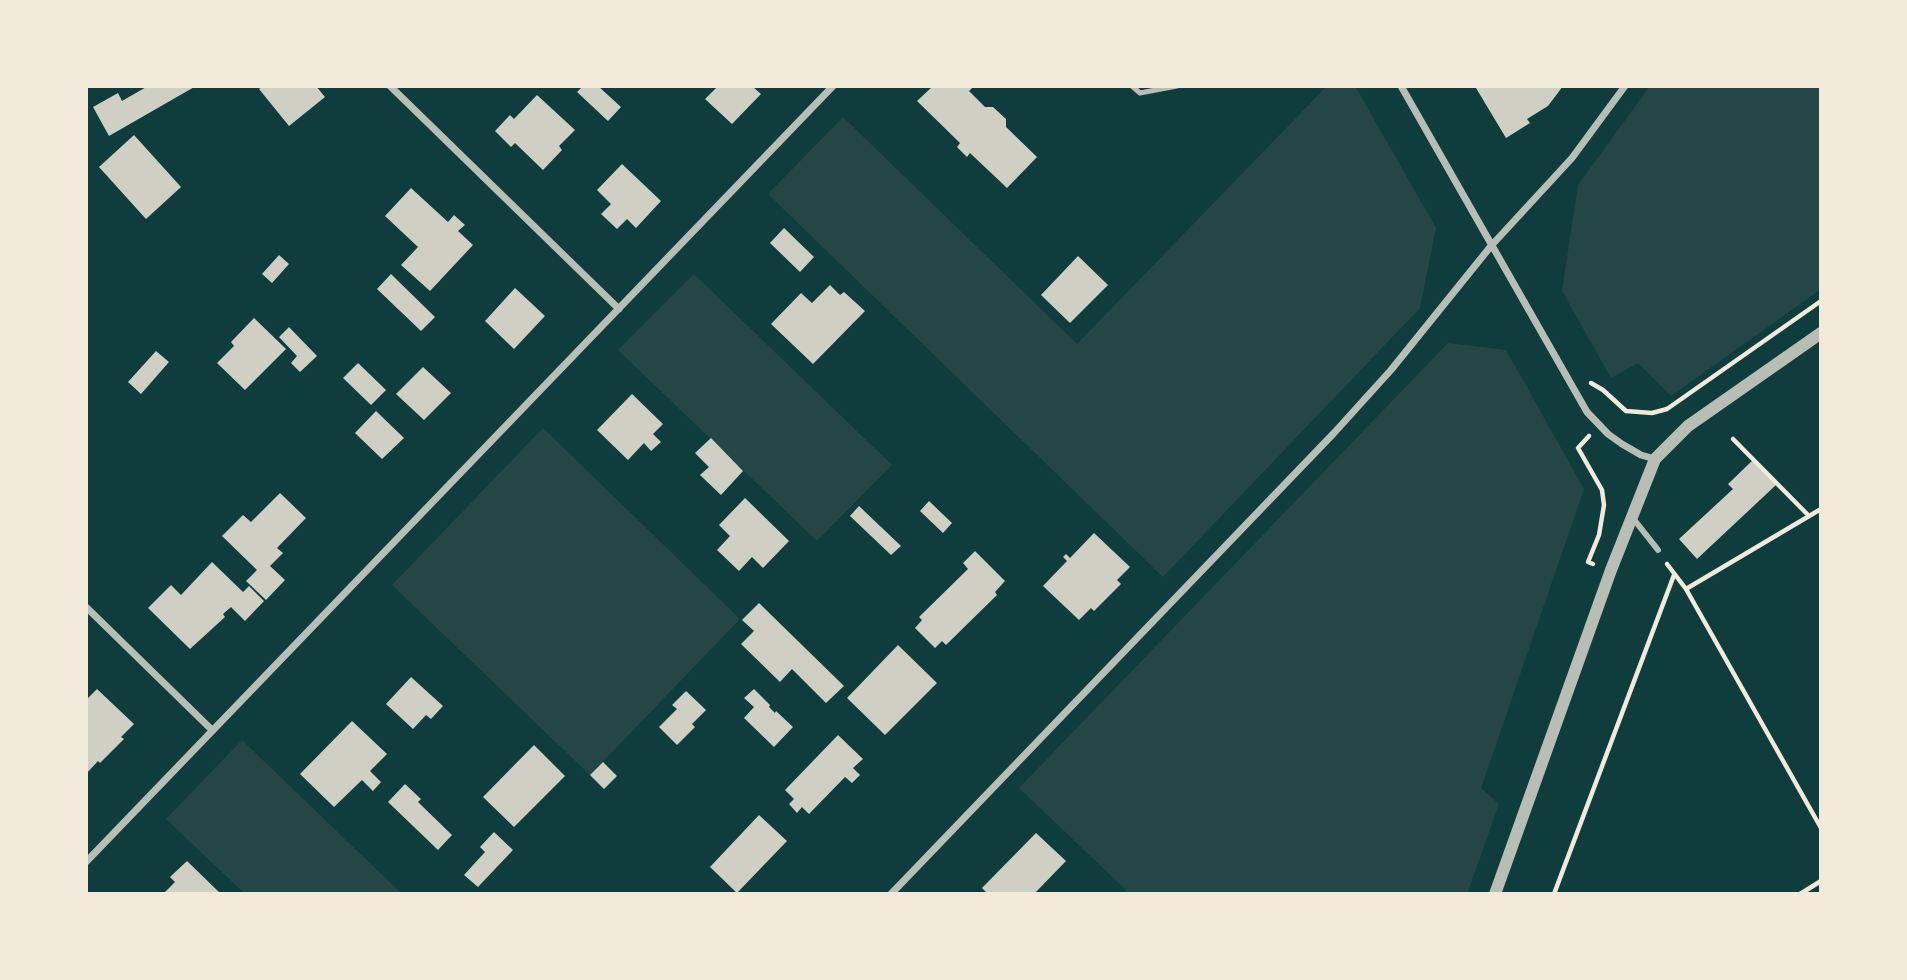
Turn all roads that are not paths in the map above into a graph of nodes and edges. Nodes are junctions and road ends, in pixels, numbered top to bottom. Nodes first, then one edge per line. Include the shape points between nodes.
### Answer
1 (390, 86) edge
2 (833, 86) edge
3 (1132, 86) edge
4 (1177, 86) edge
5 (1401, 86) edge
6 (1625, 86) edge
7 (1491, 246) junction
8 (619, 309) junction
9 (1821, 332) edge
10 (1656, 459) junction
11 (1632, 517) junction
12 (1658, 550) road end
13 (86, 607) edge
14 (212, 730) junction
15 (86, 862) edge
16 (891, 894) edge
17 (1495, 894) edge

1 - 8 street
2 - 8 street
3 - 4 lane via 1140,93
5 - 7 street
6 - 7 street via 1572,158
7 - 10 street via 1587,412 1622,444
7 - 16 street via 1334,433
8 - 14 street
9 - 10 street via 1688,426
10 - 11 street
11 - 12 street
11 - 17 street
13 - 14 street
14 - 15 street

